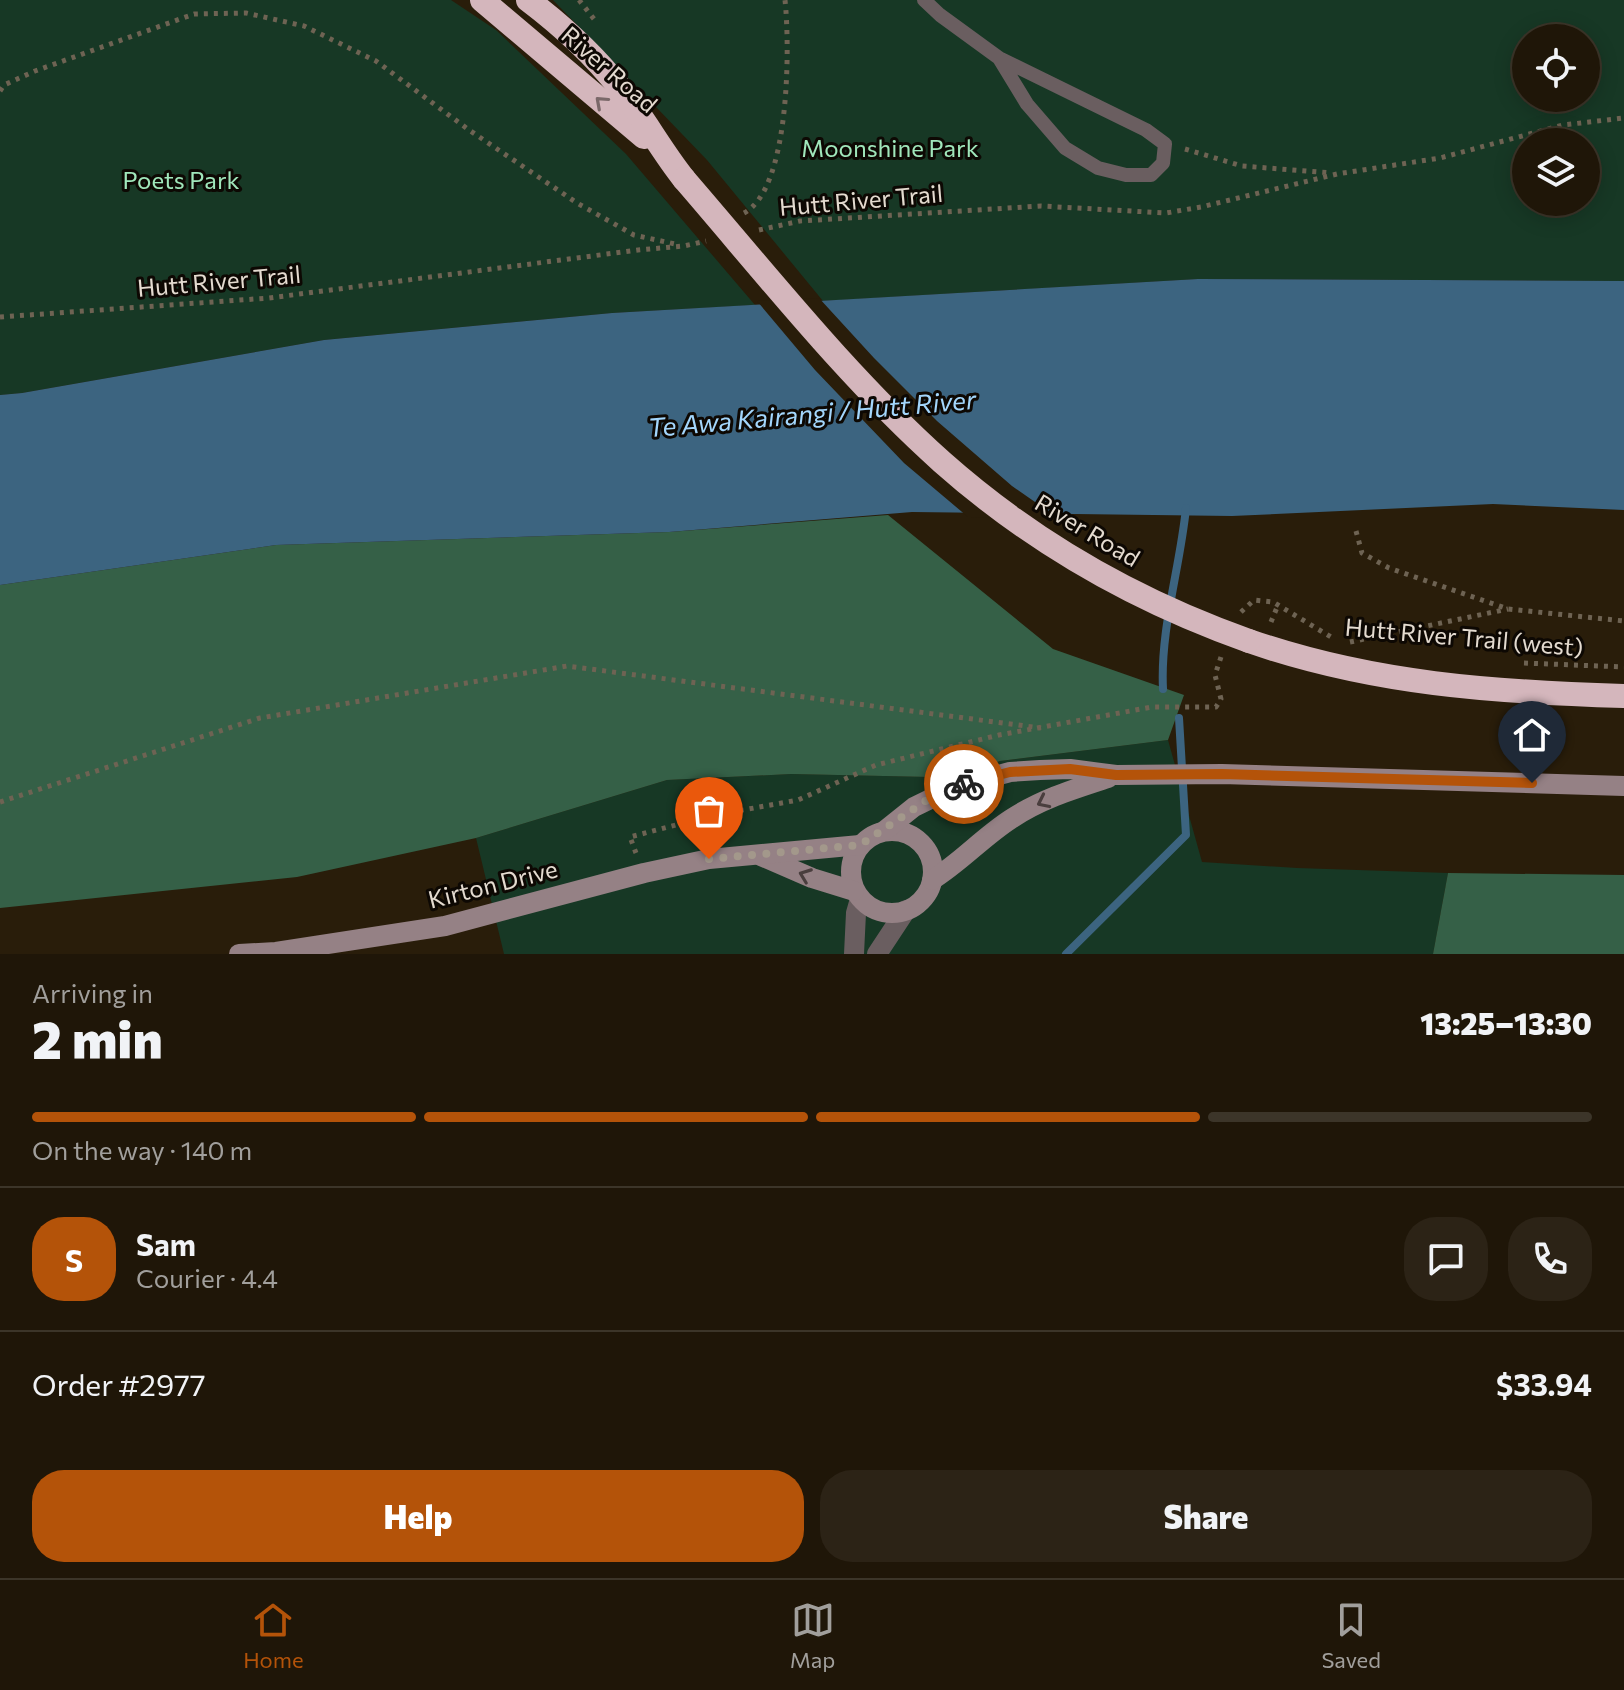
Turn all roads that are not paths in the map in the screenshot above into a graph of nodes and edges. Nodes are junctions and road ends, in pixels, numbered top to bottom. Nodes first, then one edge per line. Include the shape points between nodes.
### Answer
1 (482, 0) edge
2 (528, 0) edge
3 (924, 0) edge
4 (999, 58) junction
5 (661, 152) junction
6 (1624, 696) edge
7 (1116, 775) junction
8 (1624, 786) edge
9 (884, 831) junction
10 (860, 845) junction
11 (757, 855) junction
12 (932, 880) junction
13 (857, 895) junction
14 (906, 910) junction
15 (239, 954) edge
16 (854, 954) edge
17 (877, 954) edge

5 -> 1 highway, River Road
2 - 5 highway, River Road via 620,88
3 - 4 lane
4 - 4 lane via 1027,104 1065,148 1098,168 1126,175 1151,175 1163,163 1165,144 1146,130
5 - 6 highway, River Road, bridge via 858,380 941,461 1021,525 1103,577 1199,623 1242,633 1303,660 1364,674 1500,691
7 - 8 street
7 - 9 street via 1070,769 983,778 933,796
7 -> 12 street via 1023,812
9 - 10 street
9 - 12 street via 910,835 921,843 933,866
10 - 11 street, Kirton Drive
10 - 13 street via 851,866
13 -> 11 street, Kirton Drive
11 - 15 street, Kirton Drive via 644,873 445,926
12 - 14 street via 927,893
13 - 14 street via 881,911
13 - 16 street
14 - 17 street

